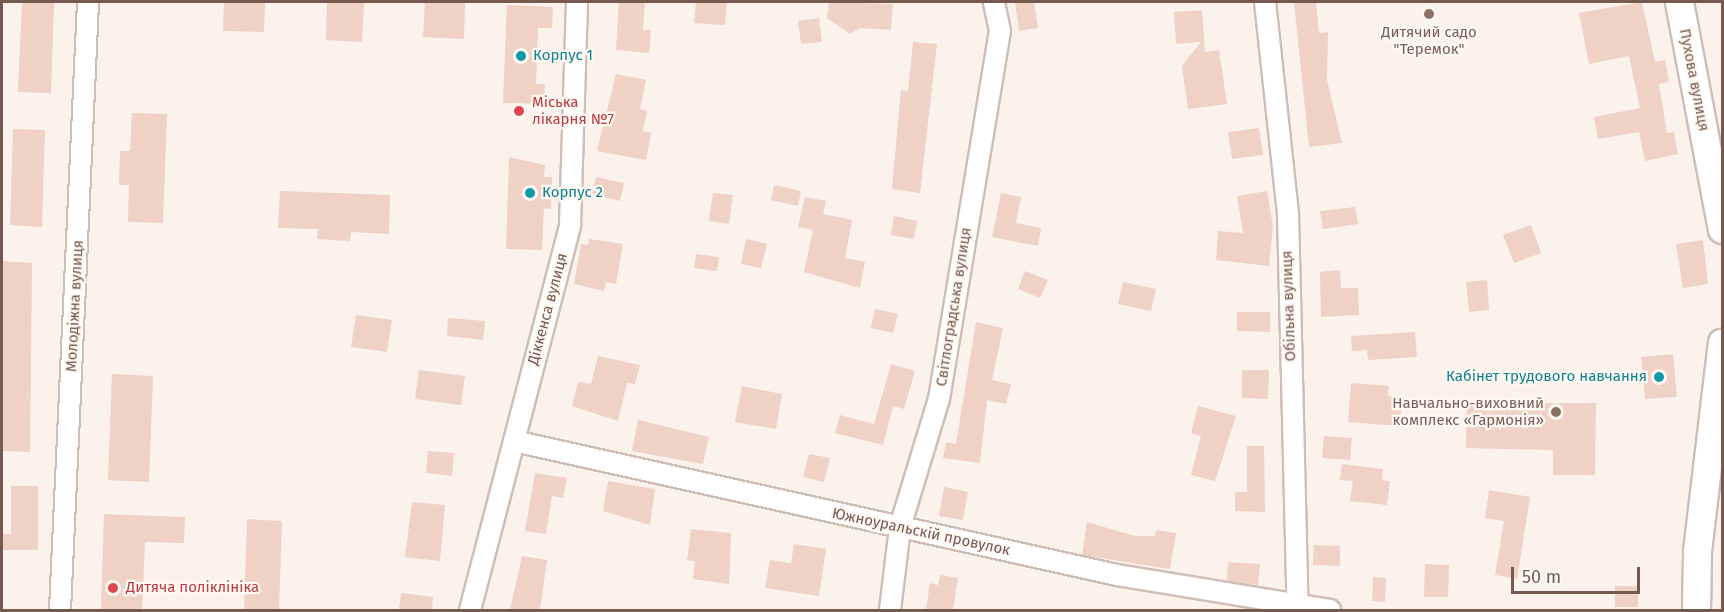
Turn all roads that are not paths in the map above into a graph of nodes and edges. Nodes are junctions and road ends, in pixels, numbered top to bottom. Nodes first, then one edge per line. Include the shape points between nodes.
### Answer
1 (88, 2) edge
2 (577, 2) edge
3 (994, 2) edge
4 (1265, 2) edge
5 (1679, 2) edge
6 (1722, 225) edge
7 (1722, 230) edge
8 (1722, 342) edge
9 (514, 441) junction
10 (900, 527) junction
11 (1298, 609) edge
12 (60, 610) edge
13 (470, 610) edge
14 (890, 610) edge
15 (1330, 610) edge
16 (1696, 610) edge

1 - 12 street, Молодіжна вулиця
2 - 9 street, Діккенса вулиця via 570,225
3 - 10 street, Світлоградська вулиця via 1000,31 939,399
4 - 11 street, Обільна вулиця via 1288,214
5 - 6 main road, Пухова вулиця
6 - 7 main road, Пухова вулиця
8 - 16 main road via 1696,551
9 - 10 street, Южноуральскій провулок
9 - 13 street, Діккенса вулиця
10 - 11 street, Южноуральскій провулок
10 - 14 street, Світлоградська вулиця
11 - 15 street, Южноуральскій провулок

